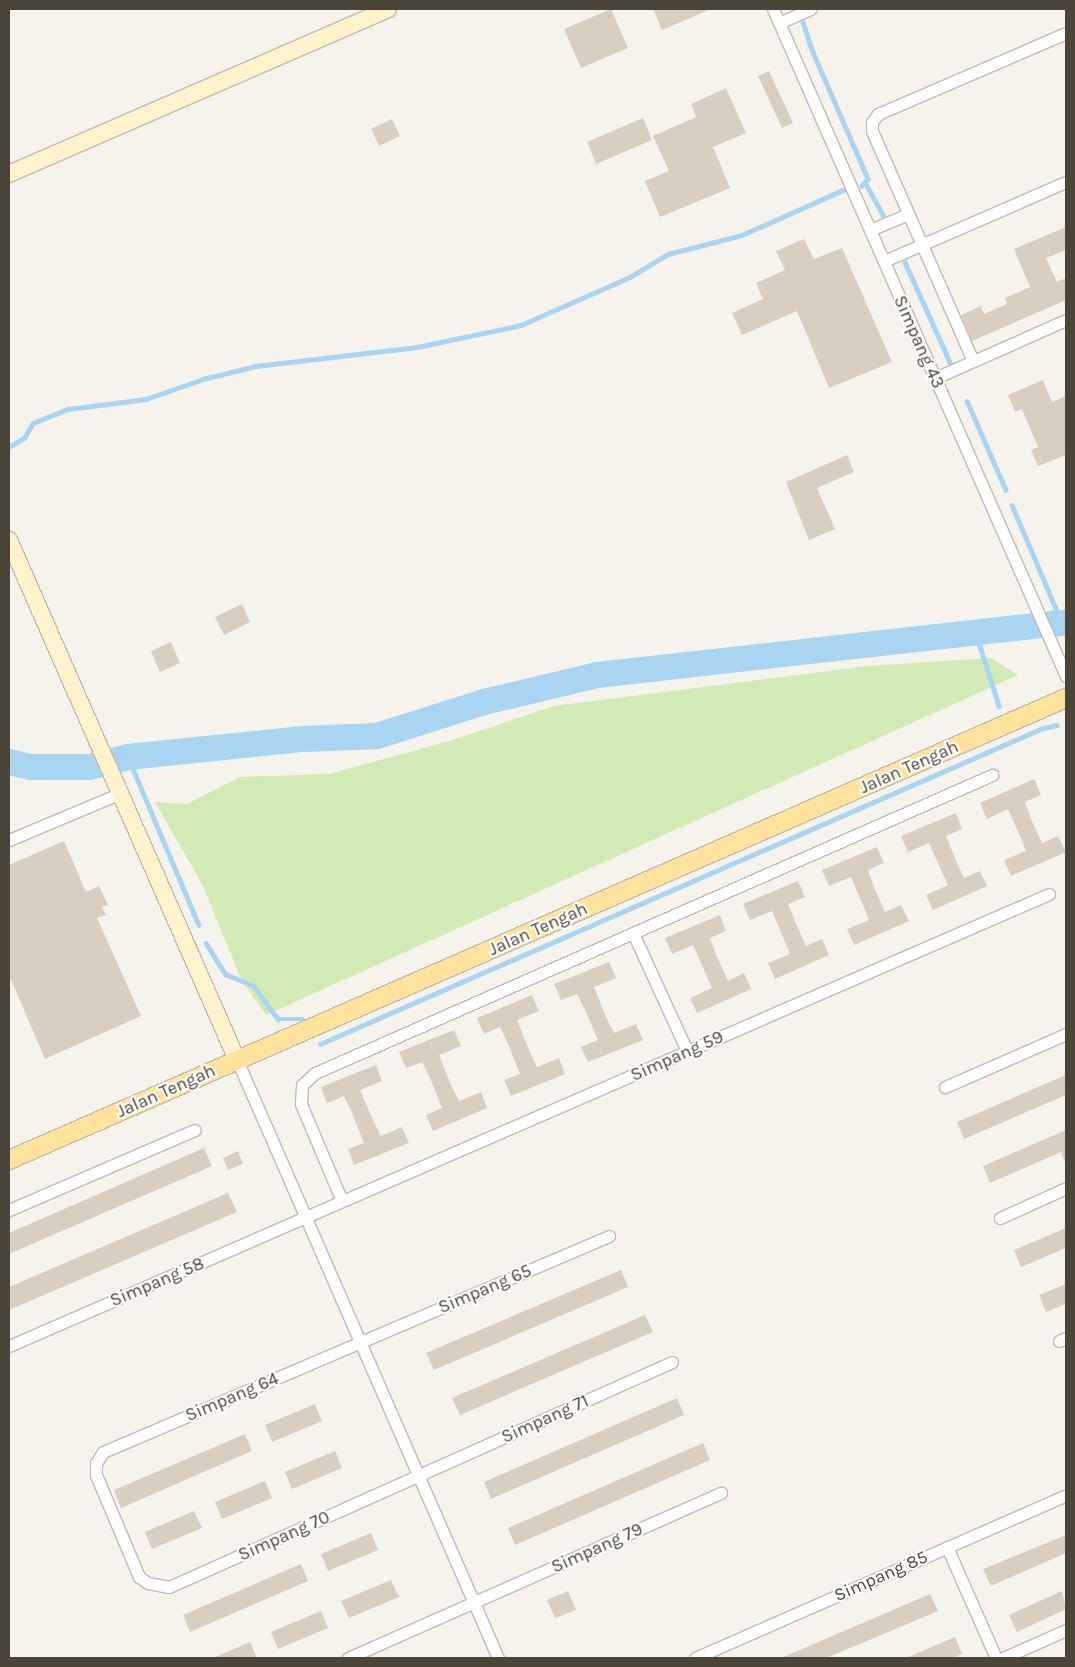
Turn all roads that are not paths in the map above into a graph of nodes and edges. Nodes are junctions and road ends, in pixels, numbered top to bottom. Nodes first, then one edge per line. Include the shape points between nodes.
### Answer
1 (388, 9) edge
2 (773, 9) edge
3 (811, 9) edge
4 (779, 23) junction
5 (1066, 33) edge
6 (9, 174) edge
7 (1066, 182) edge
8 (908, 214) junction
9 (870, 230) junction
10 (922, 244) junction
11 (884, 261) junction
12 (1066, 320) edge
13 (973, 361) junction
14 (935, 378) junction
15 (9, 540) edge
16 (1066, 676) edge
17 (1066, 698) edge
18 (992, 775) dead end
19 (121, 793) junction
20 (9, 840) edge
21 (1049, 894) dead end
22 (634, 932) junction
23 (1066, 1034) edge
24 (687, 1051) junction
25 (237, 1060) junction
26 (945, 1087) dead end
27 (195, 1130) dead end
28 (9, 1160) edge
29 (1066, 1188) edge
30 (342, 1202) junction
31 (9, 1210) edge
32 (306, 1217) junction
33 (1000, 1218) dead end
34 (609, 1236) dead end
35 (360, 1342) junction
36 (9, 1346) edge
37 (672, 1362) dead end
38 (418, 1476) junction
39 (721, 1493) dead end
40 (1066, 1495) edge
41 (947, 1547) junction
42 (148, 1583) joint
43 (474, 1602) junction
44 (1066, 1630) edge
45 (348, 1658) edge
46 (498, 1658) edge
47 (695, 1658) edge
48 (996, 1658) edge
49 (1003, 1658) edge

1 - 6 street
2 - 4 street, Simpang 43
3 - 4 street
4 - 9 street, Simpang 43
5 - 8 street via 875,117 872,131
7 - 10 street
8 - 9 street
8 - 10 street
9 - 11 street, Simpang 43
10 - 11 street
10 - 13 street
11 - 14 street, Simpang 43
12 - 13 street
13 - 14 street
14 - 16 street, Simpang 43
15 - 19 street
17 - 25 main road, Jalan Tengah
18 - 22 street
19 - 20 street
19 - 25 street
21 - 24 street, Simpang 59
22 - 24 street
22 - 30 street via 315,1072 302,1084 301,1104
23 - 26 street
24 - 30 street, Simpang 59
25 - 28 main road, Jalan Tengah
25 - 32 street
27 - 31 street
29 - 33 street
30 - 32 street, Simpang 59
32 - 35 street
32 - 36 street, Simpang 58
34 - 35 street, Simpang 65
35 - 38 street
35 - 42 street, Simpang 64 via 103,1452 96,1462 96,1475 139,1577
37 - 38 street, Simpang 71
38 - 42 street, Simpang 70 via 169,1587
38 - 43 street
39 - 43 street, Simpang 79
40 - 41 street, Simpang 85
41 - 47 street, Simpang 85
41 - 48 street
43 - 45 street, Simpang 79
43 - 46 street
44 - 49 street

